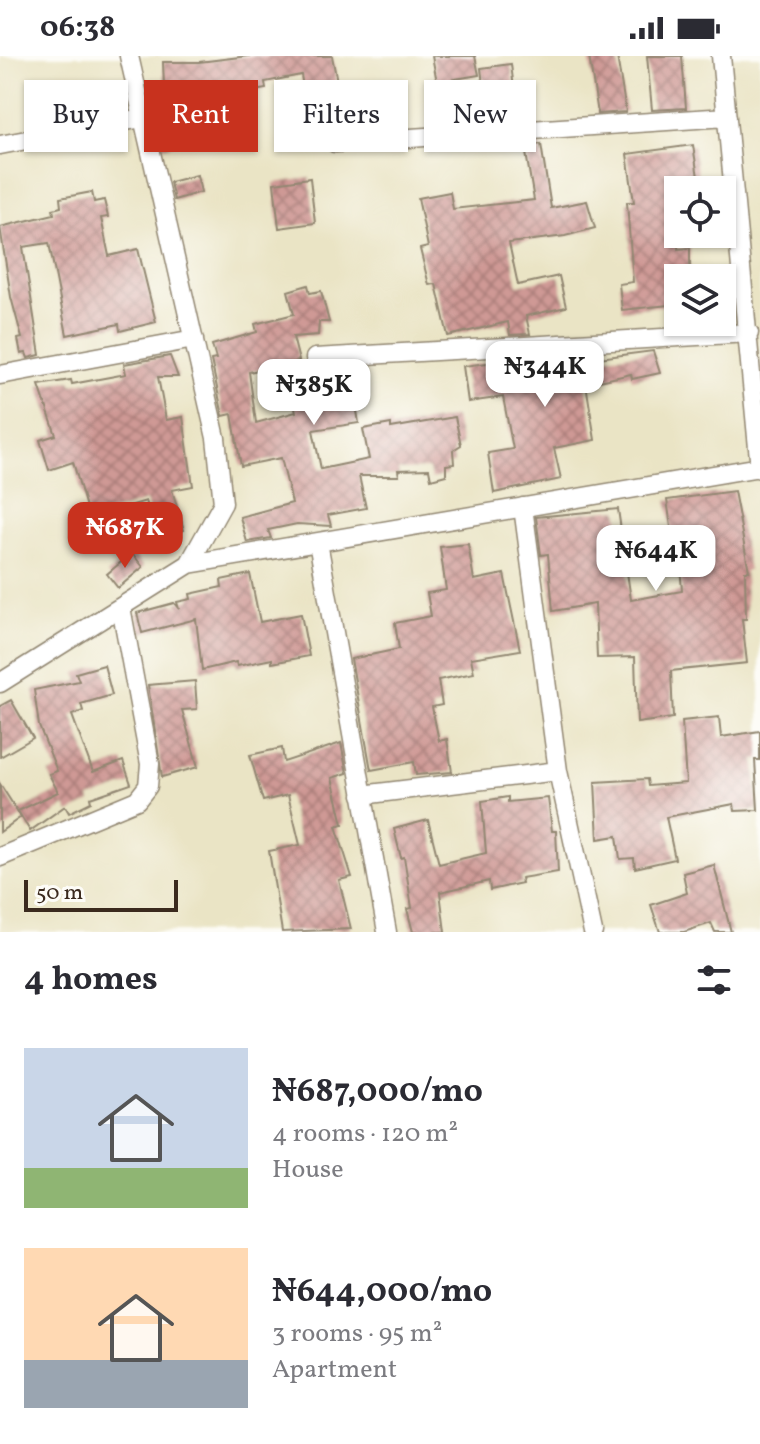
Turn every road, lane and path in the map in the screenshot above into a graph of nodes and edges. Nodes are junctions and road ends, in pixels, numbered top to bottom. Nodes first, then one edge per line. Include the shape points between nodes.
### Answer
1 (129, 56) edge
2 (721, 56) edge
3 (727, 117) junction
4 (142, 118) junction
5 (408, 138) edge
6 (0, 145) edge
7 (752, 275) edge
8 (749, 333) junction
9 (194, 339) junction
10 (315, 358) dead end
11 (0, 375) edge
12 (760, 468) edge
13 (523, 507) junction
14 (318, 542) junction
15 (189, 564) junction
16 (121, 607) junction
17 (0, 683) edge
18 (558, 771) junction
19 (362, 795) junction
20 (0, 857) edge
21 (387, 932) edge
22 (593, 932) edge

1 - 4 street
2 - 3 street
3 - 5 street
3 - 7 street
4 - 6 street
4 - 9 street
7 - 8 street
8 - 10 street
8 - 12 street
9 - 11 street
9 - 15 street via 216,438 223,503
12 - 13 street
13 - 14 street
13 - 18 street
14 - 15 street
14 - 19 street
15 - 16 street
16 - 17 street
16 - 20 street via 150,764 148,786 137,800
18 - 19 street
18 - 22 street
19 - 21 street

